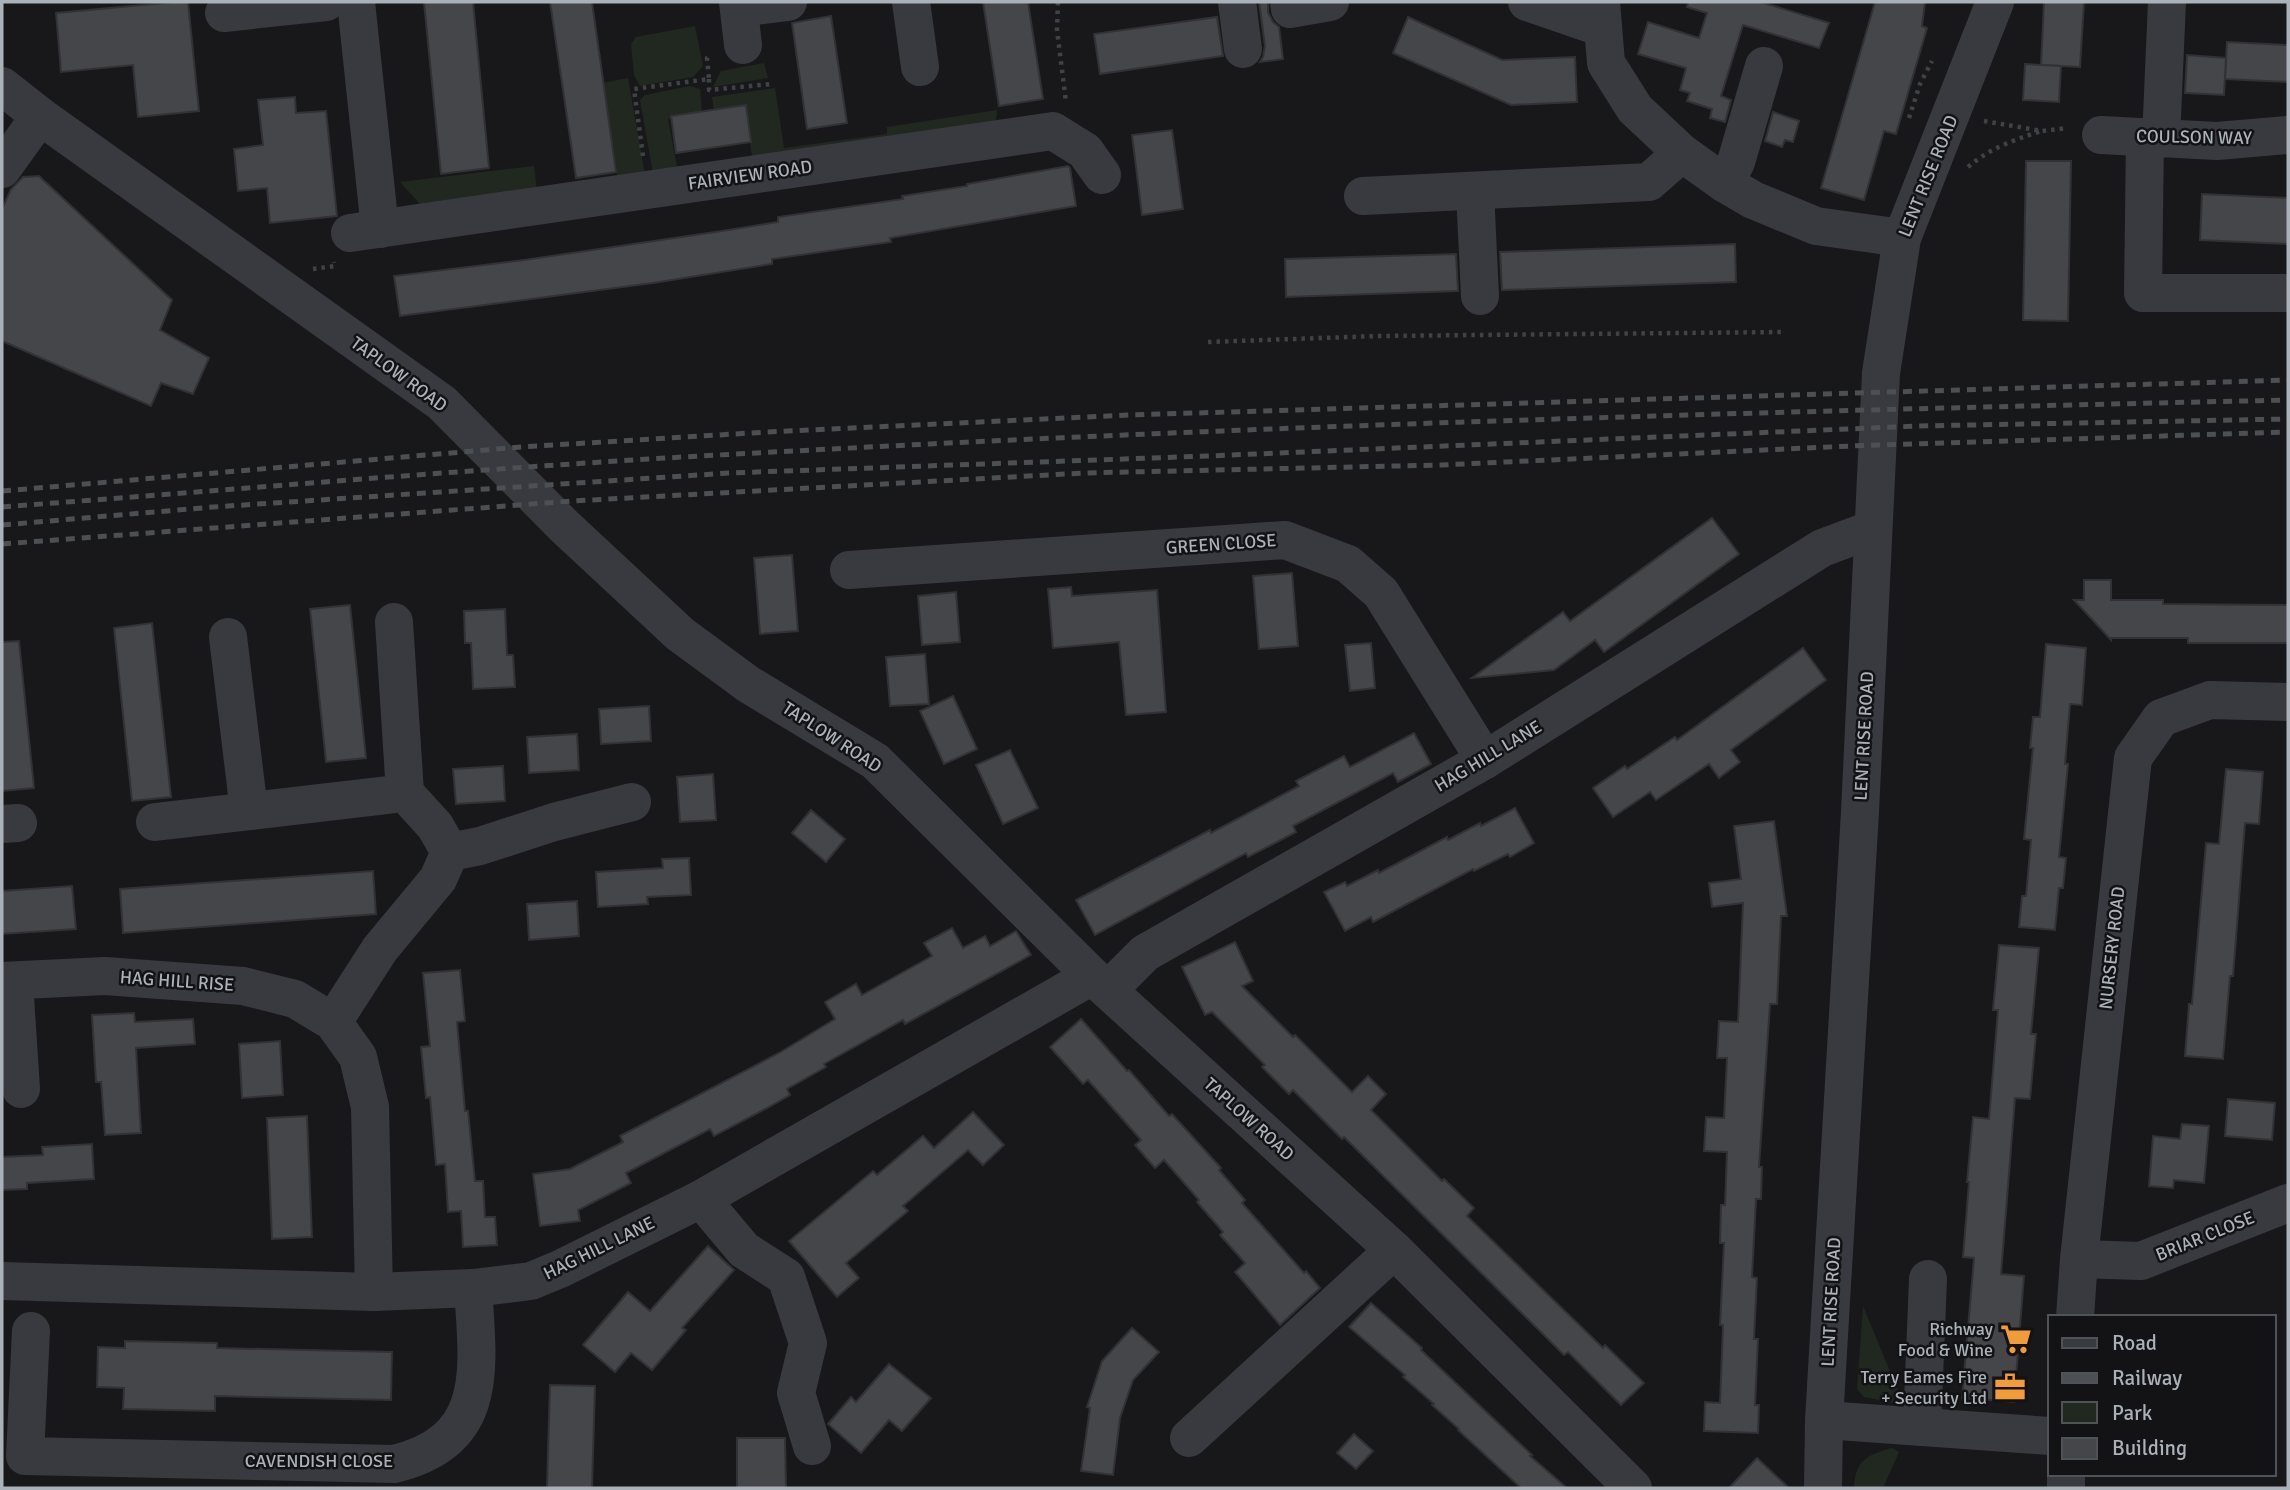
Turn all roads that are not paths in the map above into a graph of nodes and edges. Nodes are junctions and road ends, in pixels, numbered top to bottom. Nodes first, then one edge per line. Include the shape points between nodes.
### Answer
1 (326, 2) edge
2 (356, 2) edge
3 (788, 2) edge
4 (911, 2) edge
5 (1237, 2) edge
6 (1289, 2) edge
7 (1330, 2) edge
8 (1527, 2) edge
9 (1995, 2) edge
10 (2167, 2) edge
11 (224, 13) dead end
12 (1602, 15) edge
13 (740, 18) edge
14 (1243, 49) dead end
15 (1764, 66) dead end
16 (920, 67) dead end
17 (2, 86) edge
18 (40, 116) junction
19 (2085, 131) road end
20 (2288, 135) edge
21 (2153, 138) junction
22 (1682, 153) junction
23 (2, 169) edge
24 (1102, 175) dead end
25 (1724, 183) junction
26 (1475, 191) junction
27 (1363, 196) dead end
28 (1902, 238) junction
29 (2288, 293) edge
30 (1480, 296) dead end
31 (1873, 529) junction
32 (849, 570) dead end
33 (394, 622) dead end
34 (228, 638) dead end
35 (2288, 702) edge
36 (1485, 760) junction
37 (405, 793) junction
38 (632, 802) dead end
39 (249, 811) junction
40 (155, 822) dead end
41 (450, 852) junction
42 (8, 981) edge
43 (1100, 983) junction
44 (333, 1022) junction
45 (21, 1089) dead end
46 (701, 1199) junction
47 (2288, 1203) edge
48 (1394, 1250) junction
49 (2079, 1259) junction
50 (1928, 1279) dead end
51 (2, 1281) edge
52 (473, 1288) junction
53 (374, 1292) junction
54 (2075, 1315) edge
55 (32, 1331) dead end
56 (1824, 1420) junction
57 (1922, 1427) junction
58 (2048, 1436) edge
59 (1189, 1438) dead end
60 (812, 1446) dead end
61 (1633, 1488) edge
62 (1823, 1488) edge

1 - 11 street
2 - 24 street, FAIRVIEW ROAD via 365,231 1053,131 1084,150
3 - 13 street
4 - 16 street
5 - 14 street
6 - 7 street via 1290,9
8 - 12 street
9 - 28 street, LENT RISE ROAD
10 - 21 street
12 - 22 street via 1606,62 1636,109
15 - 25 street via 1736,162
17 - 18 street, TAPLOW ROAD
18 - 23 street
18 - 43 street, TAPLOW ROAD via 442,403 680,634 748,684 875,761
19 - 21 street, COULSON WAY
20 - 21 street, COULSON WAY via 2217,141
21 - 29 street via 2143,293
22 - 25 street
22 - 26 street via 1649,182
25 - 28 street via 1816,226
26 - 27 street
26 - 30 street
28 - 31 street, LENT RISE ROAD via 1881,373
31 - 36 street, HAG HILL LANE via 1822,548
31 - 56 street, LENT RISE ROAD
32 - 36 street, GREEN CLOSE via 1285,540 1348,564 1381,593
33 - 37 street
34 - 39 street
35 - 49 street, NURSERY ROAD via 2210,701 2161,718 2133,758
36 - 43 street, HAG HILL LANE via 1144,953
37 - 39 street
37 - 41 street via 435,826
38 - 41 street
39 - 40 street
41 - 44 street via 438,879 380,949
42 - 44 street, HAG HILL RISE via 105,976 243,986 295,999
42 - 45 street, HAG HILL RISE
43 - 46 street, HAG HILL LANE
43 - 48 street, TAPLOW ROAD
44 - 53 street, HAG HILL RISE via 358,1057 370,1107
46 - 52 street, HAG HILL LANE via 531,1281
46 - 60 street via 744,1250 786,1278 808,1343 796,1393
47 - 49 street, BRIAR CLOSE via 2141,1261
48 - 59 street
48 - 61 street, TAPLOW ROAD
49 - 54 street, NURSERY ROAD
50 - 57 street
51 - 53 street, HAG HILL LANE
52 - 53 street, HAG HILL LANE
52 - 55 street, CAVENDISH CLOSE via 478,1357 467,1413 445,1441 394,1464 25,1456
56 - 57 street
56 - 62 street, LENT RISE ROAD
57 - 58 street

